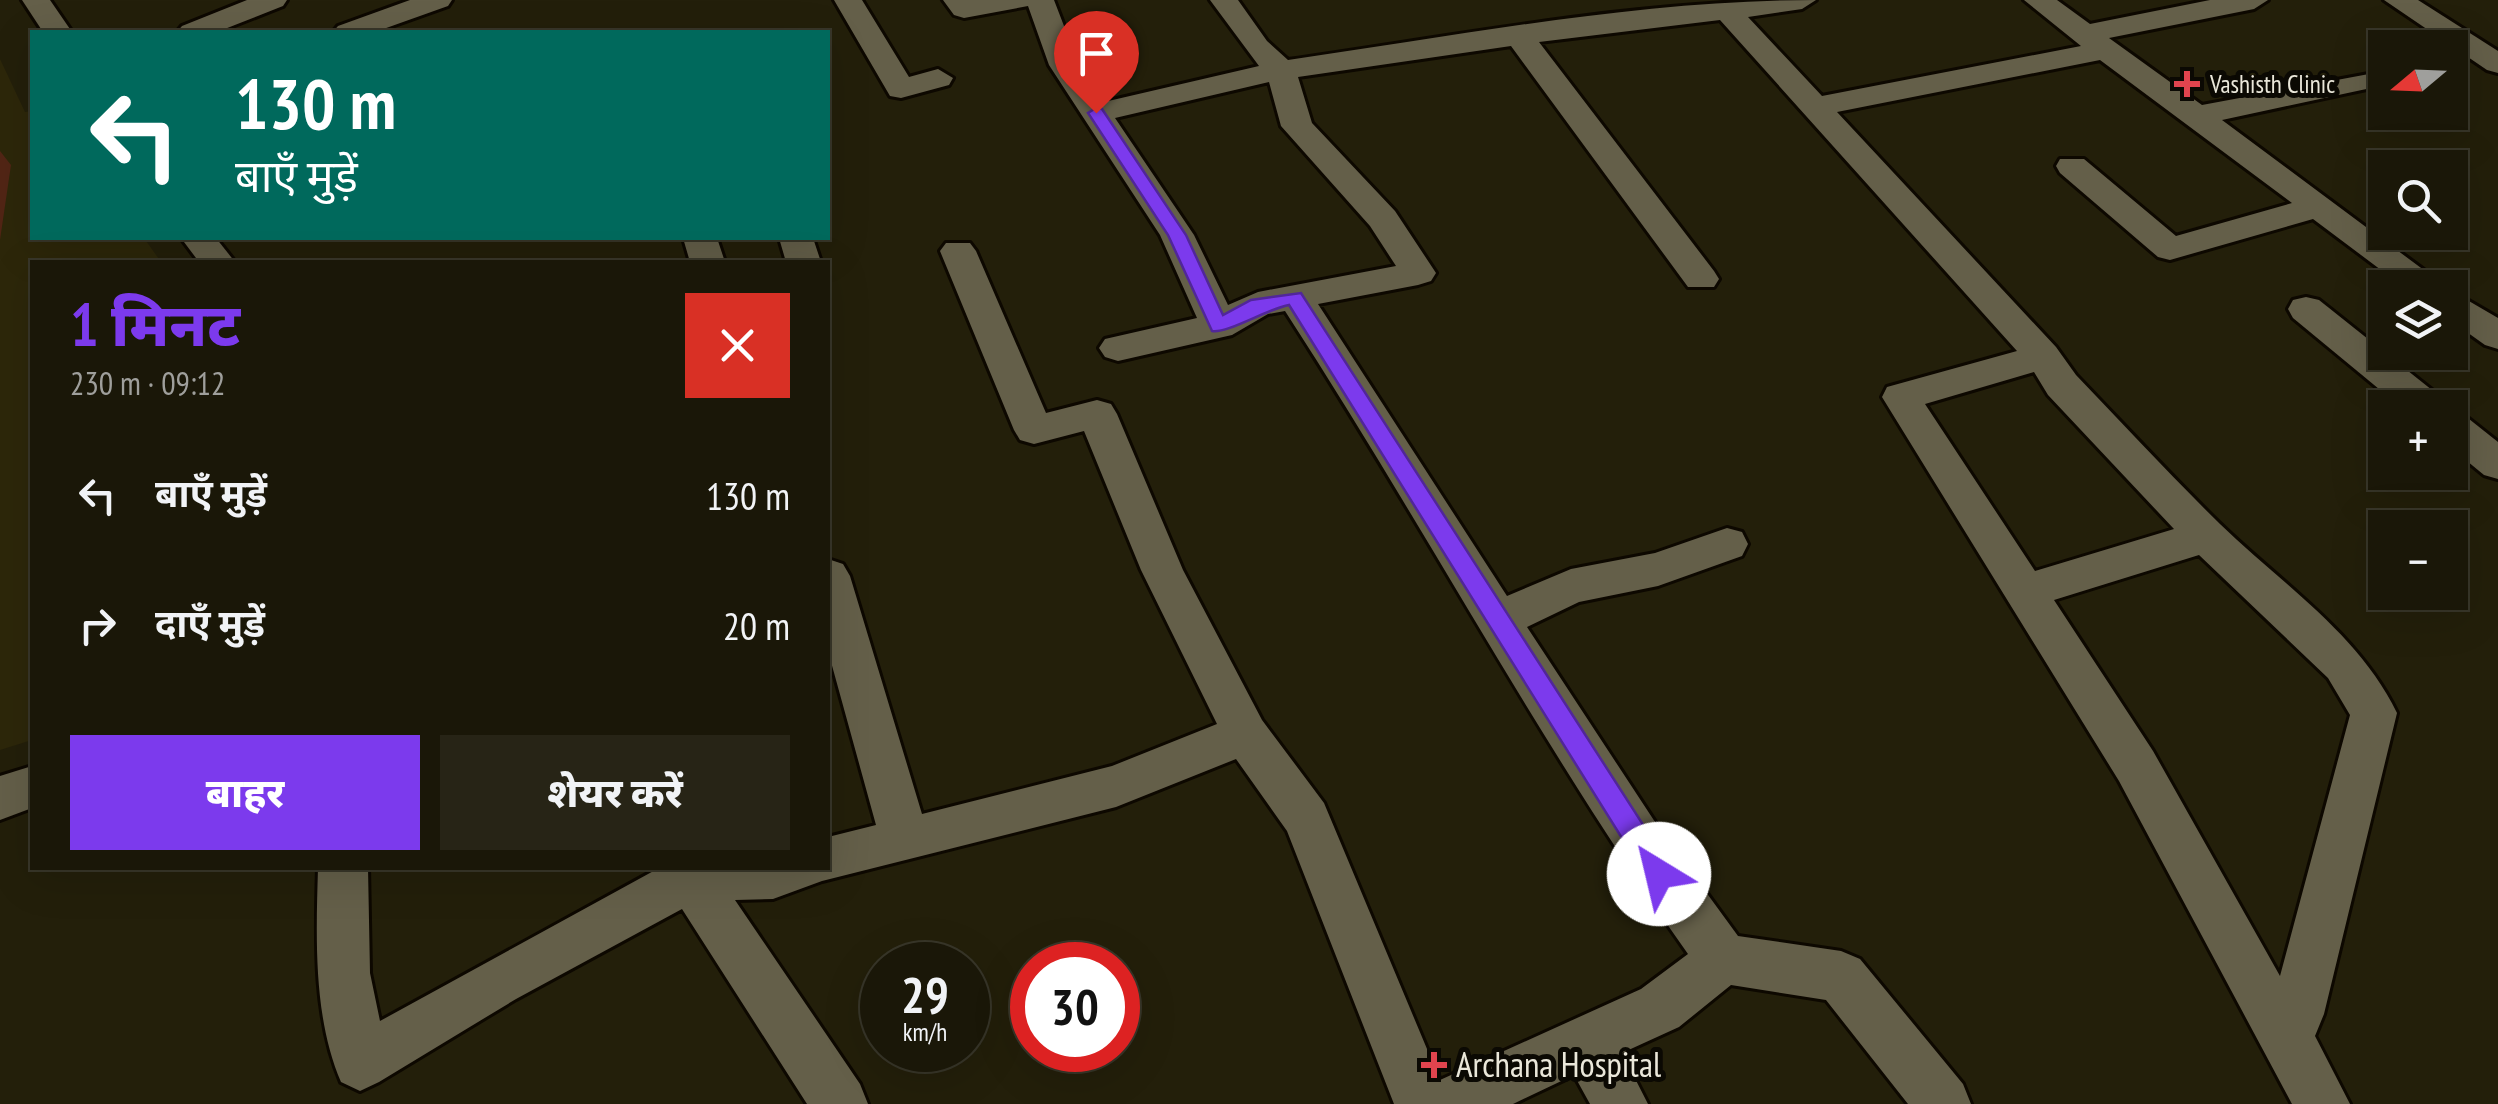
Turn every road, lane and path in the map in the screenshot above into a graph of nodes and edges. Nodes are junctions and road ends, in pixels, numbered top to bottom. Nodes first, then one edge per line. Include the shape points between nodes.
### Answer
1 (36, 0) edge
2 (274, 0) edge
3 (438, 0) edge
4 (848, 0) edge
5 (957, 0) edge
6 (1018, 0) edge
7 (1040, 0) edge
8 (1224, 0) edge
9 (1802, 0) edge
10 (2038, 0) edge
11 (2254, 0) edge
12 (2398, 0) edge
13 (1727, 11) junction
14 (56, 30) edge
15 (197, 30) edge
16 (353, 30) edge
17 (1520, 37) junction
18 (2094, 42) junction
19 (2498, 64) edge
20 (1281, 70) junction
21 (938, 78) dead end
22 (2368, 80) edge
23 (1816, 107) junction
24 (1096, 113) junction
25 (2195, 116) junction
26 (2072, 166) dead end
27 (2316, 207) junction
28 (200, 240) edge
29 (958, 252) dead end
30 (215, 260) edge
31 (2405, 270) edge
32 (1701, 279) dead end
33 (1294, 297) junction
34 (2306, 309) dead end
35 (2468, 315) edge
36 (1218, 326) junction
37 (2498, 336) edge
38 (1118, 348) dead end
39 (2043, 356) junction
40 (2406, 390) edge
41 (2468, 440) edge
42 (2498, 464) edge
43 (2206, 536) junction
44 (1727, 544) dead end
45 (830, 583) edge
46 (2024, 592) junction
47 (1496, 621) junction
48 (1244, 734) junction
49 (30, 788) edge
50 (0, 798) edge
51 (904, 838) junction
52 (830, 859) edge
53 (343, 870) edge
54 (795, 870) edge
55 (688, 872) edge
56 (1723, 960) junction
57 (2286, 1039) junction
58 (1586, 1042) junction
59 (840, 1104) edge
60 (1422, 1104) edge
61 (1450, 1104) edge
62 (1620, 1104) edge
63 (1942, 1104) edge
64 (2322, 1104) edge

1 - 14 street
2 - 15 street
3 - 16 street
4 - 21 street via 901,88
5 - 6 street via 964,10
7 - 24 street via 1064,65
8 - 20 street via 1256,48
9 - 13 street
10 - 18 street
11 - 18 street
12 - 19 street
13 - 17 street
13 - 23 street
17 - 20 street
17 - 32 street
18 - 23 street
18 - 25 street
20 - 24 street
20 - 33 street via 1297,126 1383,219 1418,272
22 - 25 street
23 - 39 street
24 - 36 street via 1177,235
25 - 27 street
26 - 27 street via 2170,249
27 - 31 street
28 - 30 street
29 - 48 street via 1034,430 1097,414 1162,570
33 - 36 street via 1258,304
33 - 47 street
34 - 40 street
35 - 37 street
36 - 38 street
39 - 43 street via 2062,385
39 - 46 street via 1901,397
41 - 42 street
43 - 46 street
43 - 57 street via 2344,665 2374,713
44 - 47 street via 1658,569 1571,586
45 - 51 street
46 - 57 street via 2136,766
47 - 56 street via 1638,846
48 - 51 street via 1116,786
48 - 60 street via 1307,819
49 - 50 street
51 - 52 street
53 - 55 street via 344,973 360,1063
54 - 55 street via 773,876
55 - 59 street
56 - 58 street via 1660,1008
56 - 63 street via 1840,977
57 - 64 street
58 - 61 street
58 - 62 street

